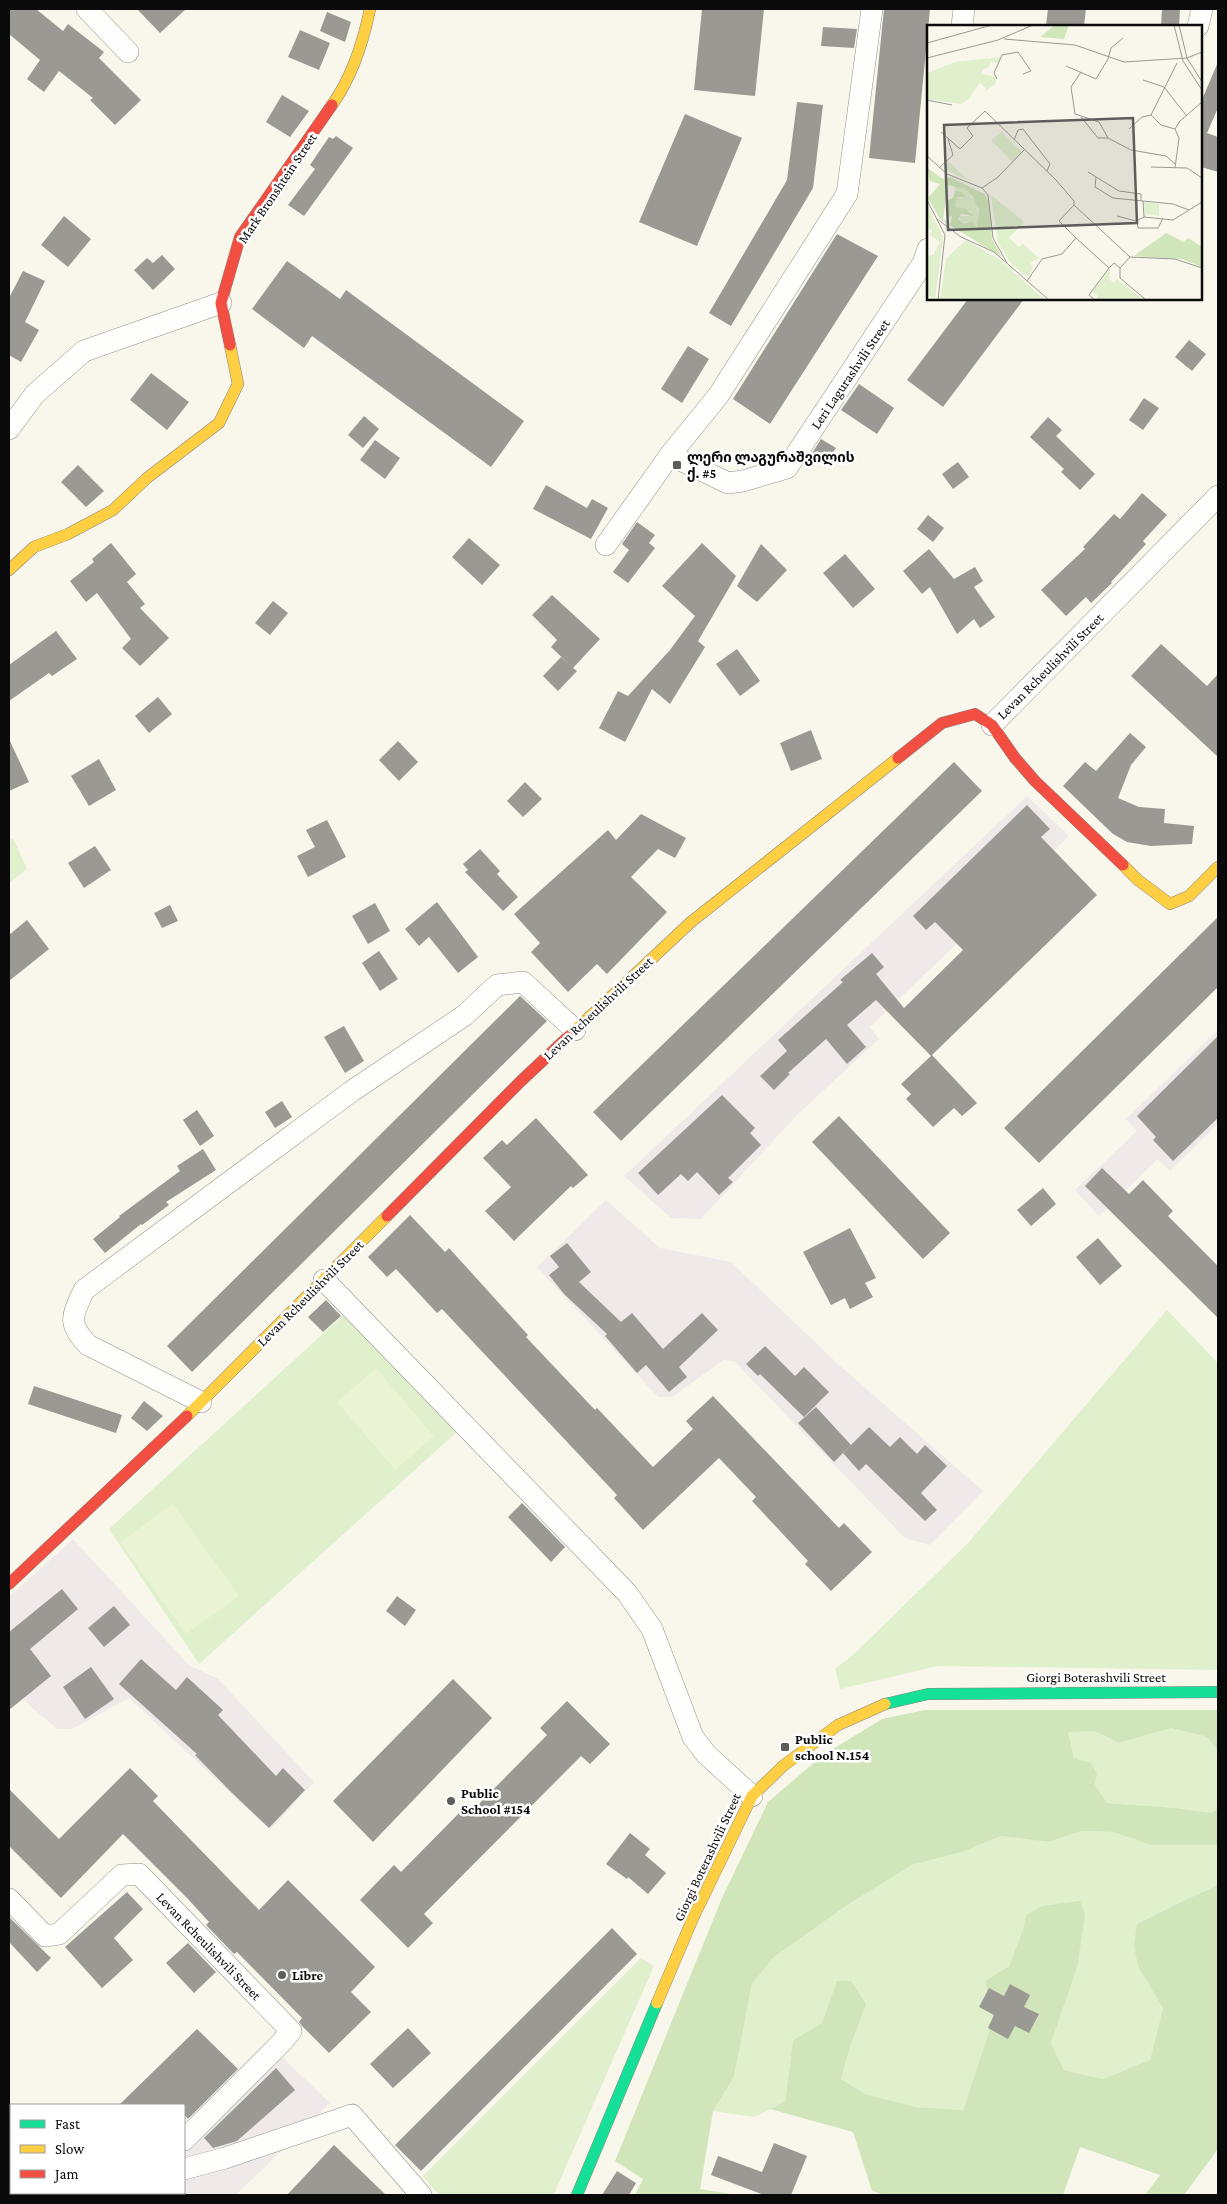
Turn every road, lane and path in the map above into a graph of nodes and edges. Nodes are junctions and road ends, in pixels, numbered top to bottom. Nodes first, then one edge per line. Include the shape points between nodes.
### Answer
1 (87, 9) edge
2 (370, 9) edge
3 (872, 9) edge
4 (964, 9) edge
5 (1202, 9) edge
6 (962, 25) edge
7 (1198, 25) edge
8 (128, 52) dead end
9 (927, 252) edge
10 (221, 303) junction
11 (9, 429) edge
12 (670, 455) junction
13 (1218, 496) edge
14 (606, 546) dead end
15 (9, 570) edge
16 (992, 726) junction
17 (1218, 868) edge
18 (575, 1030) junction
19 (324, 1280) junction
20 (201, 1402) junction
21 (9, 1584) edge
22 (1218, 1692) edge
23 (752, 1796) junction
24 (9, 1899) edge
25 (185, 2139) edge
26 (185, 2169) edge
27 (421, 2195) edge
28 (577, 2195) edge

1 - 8 street
2 - 10 street, Mark Bronshtein Street via 364,38 344,88 240,237
3 - 12 street via 847,194 718,396
4 - 6 street
5 - 7 street
9 - 12 street, Leri Lagurashvili Street via 923,263 787,468 728,483
10 - 11 street via 84,351 35,394
10 - 15 street via 238,384 219,422 147,478 113,510 68,534 34,547
12 - 14 street
13 - 16 street, Levan Rcheulishvili Street
16 - 17 street via 1035,781 1138,880 1170,904 1189,896
16 - 18 street, Levan Rcheulishvili Street via 975,714 942,723 691,922
18 - 19 street, Levan Rcheulishvili Street via 521,1080
18 - 20 street via 523,982 497,985 464,1015 352,1091 84,1290 73,1314 76,1332 88,1345
19 - 20 street, Levan Rcheulishvili Street
19 - 23 street via 627,1593 652,1629 693,1737 706,1754
20 - 21 street, Levan Rcheulishvili Street
22 - 23 street, Giorgi Boterashvili Street via 928,1694 882,1705 838,1725 783,1766
23 - 28 street, Giorgi Boterashvili Street via 693,1918
24 - 25 street, Levan Rcheulishvili Street via 46,1936 60,1934 122,1875 139,1874 291,2030
26 - 27 street via 352,2115

